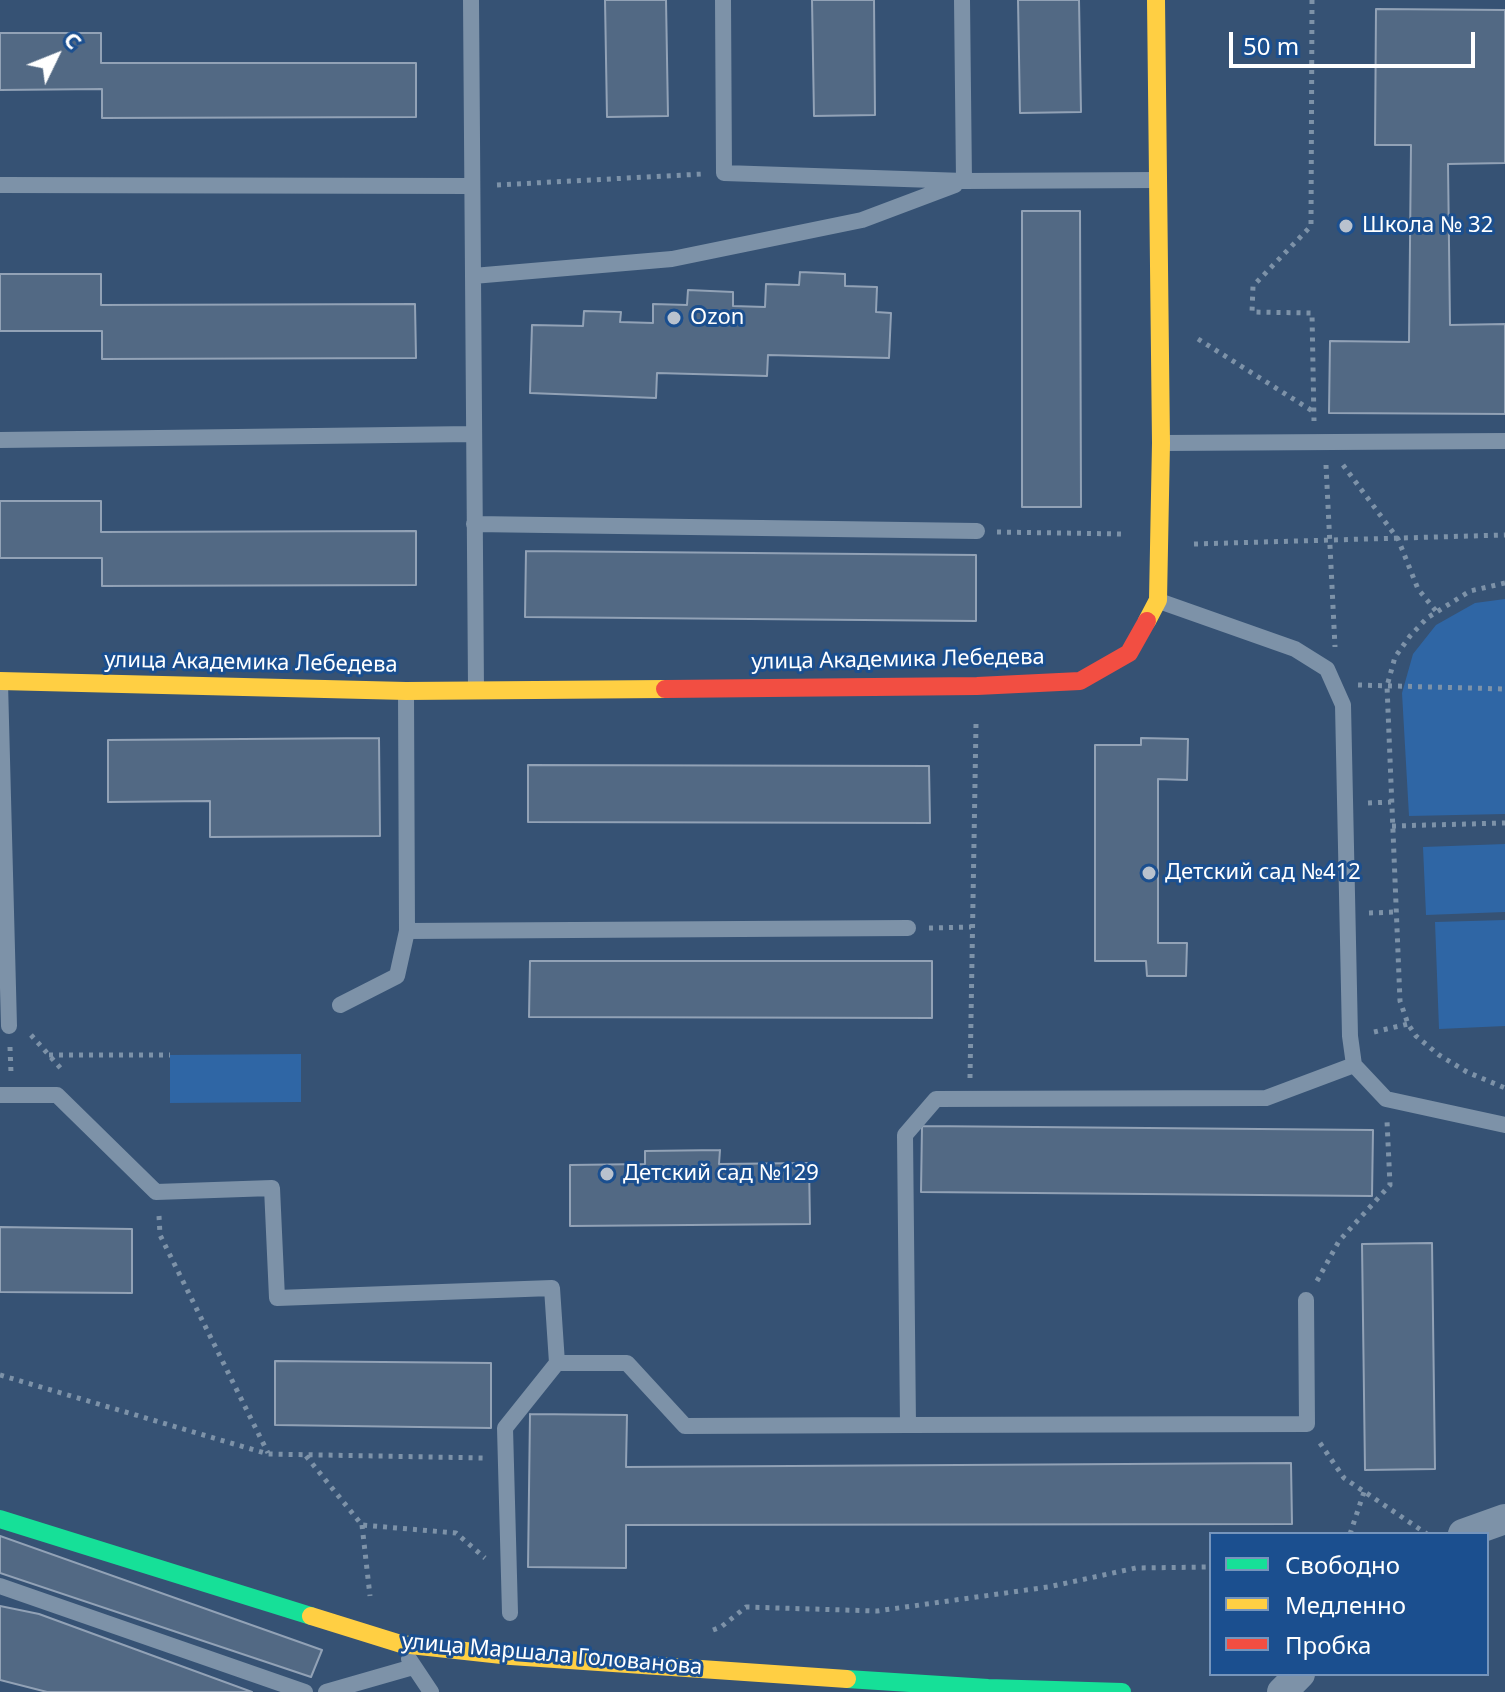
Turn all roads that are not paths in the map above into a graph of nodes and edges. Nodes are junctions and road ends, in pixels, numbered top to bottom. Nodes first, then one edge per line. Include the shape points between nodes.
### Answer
1 (471, 0) edge
2 (723, 0) edge
3 (962, 0) edge
4 (1156, 0) edge
5 (1159, 180) junction
6 (964, 181) junction
7 (0, 185) edge
8 (472, 186) junction
9 (473, 276) junction
10 (473, 434) junction
11 (0, 440) edge
12 (1505, 441) edge
13 (1161, 443) junction
14 (474, 524) junction
15 (977, 531) road end
16 (1158, 600) junction
17 (0, 681) edge
18 (476, 688) junction
19 (406, 691) junction
20 (908, 928) road end
21 (407, 931) junction
22 (340, 1005) dead end
23 (9, 1026) road end
24 (1354, 1065) junction
25 (6, 1095) edge
26 (1505, 1125) edge
27 (1306, 1300) road end
28 (557, 1363) junction
29 (908, 1425) junction
30 (0, 1519) edge
31 (1505, 1519) edge
32 (1469, 1532) edge
33 (0, 1586) edge
34 (510, 1613) dead end
35 (401, 1644) junction
36 (413, 1667) junction
37 (1298, 1676) edge
38 (988, 1690) edge
39 (1091, 1691) edge
40 (305, 1692) edge
41 (326, 1692) edge
42 (431, 1692) edge
43 (1122, 1692) edge
44 (1282, 1692) edge

1 - 8 lane
2 - 6 lane via 724,173
3 - 6 lane
4 - 5 street, улица Академика Лебедева
5 - 6 lane
5 - 13 street, улица Академика Лебедева
6 - 9 lane via 862,220 672,259
7 - 8 lane
8 - 9 lane
9 - 10 lane
10 - 11 lane
10 - 14 lane
12 - 13 lane
13 - 16 street, улица Академика Лебедева
14 - 15 lane
14 - 18 lane
16 - 18 street, улица Академика Лебедева via 1129,653 1080,681
16 - 24 lane via 1295,649 1330,676 1343,705
17 - 19 street, улица Академика Лебедева
17 - 23 lane
18 - 19 street, улица Академика Лебедева
19 - 21 lane
20 - 21 lane
21 - 22 lane via 397,976
24 - 26 lane via 1386,1099
24 - 29 lane via 1266,1098 936,1099 905,1135
25 - 28 lane via 57,1095 156,1192 272,1188 277,1298 552,1288
27 - 29 lane via 1307,1424
28 - 29 lane via 627,1363 685,1426
28 - 34 lane via 505,1428
30 - 35 street, улица Маршала Голованова
31 - 32 street
33 - 40 lane
35 - 36 lane
35 - 38 street, улица Маршала Голованова
36 - 41 lane
36 - 42 lane
37 - 44 street
38 - 39 street, улица Маршала Голованова
39 - 43 street, улица Маршала Голованова

